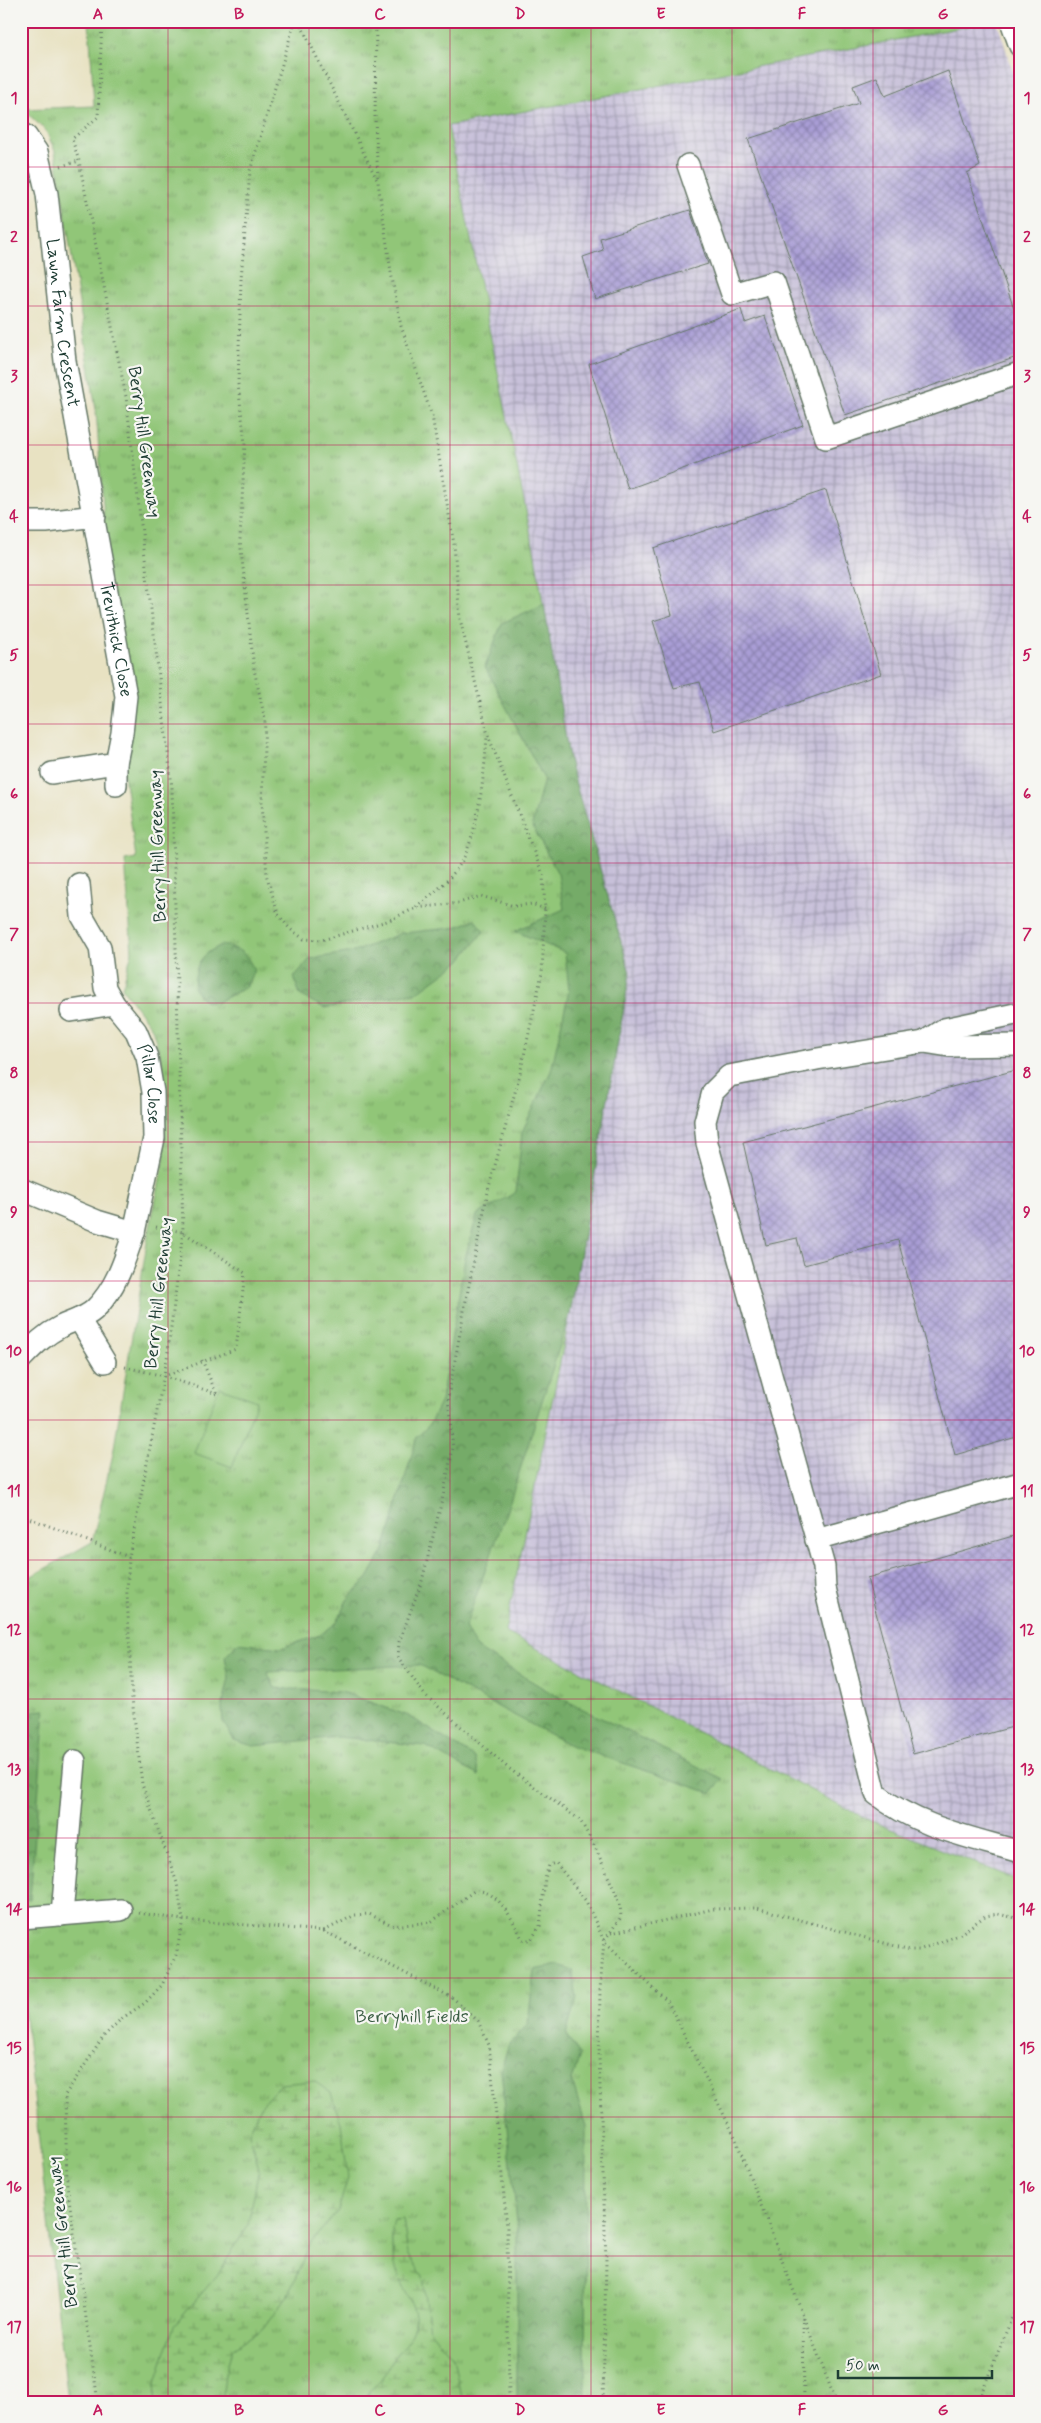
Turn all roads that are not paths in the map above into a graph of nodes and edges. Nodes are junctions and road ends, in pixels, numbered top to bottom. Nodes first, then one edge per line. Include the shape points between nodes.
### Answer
1 (1011, 21) edge
2 (1020, 46) edge
3 (21, 134) edge
4 (688, 165) dead end
5 (1020, 373) edge
6 (95, 516) junction
7 (21, 522) edge
8 (116, 763) junction
9 (52, 773) dead end
10 (116, 785) dead end
11 (79, 884) dead end
12 (114, 1004) junction
13 (71, 1011) dead end
14 (1020, 1014) edge
15 (924, 1042) junction
16 (1020, 1045) edge
17 (21, 1189) edge
18 (135, 1228) junction
19 (79, 1320) junction
20 (21, 1359) edge
21 (105, 1362) road end
22 (1020, 1483) edge
23 (816, 1540) junction
24 (75, 1762) dead end
25 (1020, 1852) edge
26 (121, 1910) road end
27 (62, 1915) junction
28 (21, 1918) edge

1 - 2 street
3 - 6 street, Lawn Farm Crescent via 26,136 36,152 46,194 65,361
4 - 5 street via 732,294 774,282 826,438
6 - 7 street
6 - 8 street, Trevithick Close via 126,696
8 - 9 street
8 - 10 street, Trevithick Close
11 - 12 street, Pillar Close via 82,916 100,947 105,988
12 - 13 street
12 - 18 street, Pillar Close via 136,1031 148,1056 153,1092 154,1138
14 - 15 street via 944,1029
15 - 16 street via 956,1047
15 - 23 street via 729,1076 713,1092 705,1121 707,1143
17 - 18 street via 97,1221
18 - 19 street, Pillar Close via 124,1266 110,1290 94,1310
19 - 20 street, Pillar Close via 59,1327 38,1341
19 - 21 street
22 - 23 street
23 - 25 street via 876,1794 894,1808 925,1824
24 - 27 street
26 - 27 street
27 - 28 street

